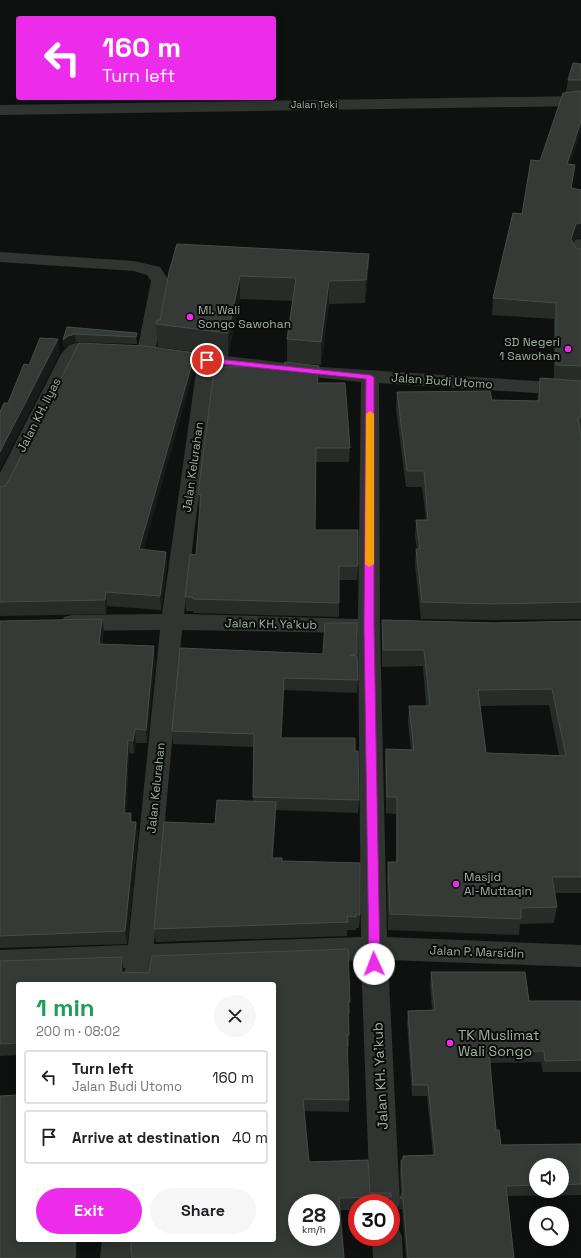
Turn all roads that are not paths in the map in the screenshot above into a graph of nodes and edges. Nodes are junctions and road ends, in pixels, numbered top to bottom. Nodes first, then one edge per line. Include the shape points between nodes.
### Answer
1 (581, 101) edge
2 (0, 110) edge
3 (581, 244) edge
4 (0, 258) edge
5 (581, 259) edge
6 (88, 348) joint
7 (134, 351) junction
8 (207, 360) junction
9 (370, 377) junction
10 (581, 390) edge
11 (0, 493) edge
12 (172, 622) junction
13 (55, 624) edge
14 (381, 626) junction
15 (374, 948) junction
16 (140, 955) junction
17 (581, 956) edge
18 (0, 961) edge
19 (137, 982) edge
20 (385, 1194) edge
21 (117, 1242) edge
22 (387, 1246) edge
23 (115, 1258) edge
24 (388, 1258) edge

1 - 2 street, Jalan Teki
3 - 5 street
4 - 7 street via 134,266 154,271 160,281
6 - 7 street, Jalan Budi Utomo
6 - 11 street, Jalan KH. Ilyas via 76,349 70,354
7 - 8 street, Jalan Budi Utomo
8 - 9 street, Jalan Budi Utomo
8 - 12 street, Jalan Kelurahan
9 - 10 street, Jalan Budi Utomo
9 - 14 street, Jalan KH. Ya'kub
12 - 13 street
12 - 14 street, Jalan KH. Ya'kub
12 - 16 street, Jalan Kelurahan
14 - 15 street, Jalan KH. Ya'kub
15 - 16 street
15 - 17 street, Jalan P. Marsidin
15 - 20 street, Jalan KH. Ya'kub
16 - 18 street
16 - 19 street, Jalan Kelurahan
21 - 23 street
22 - 24 street

